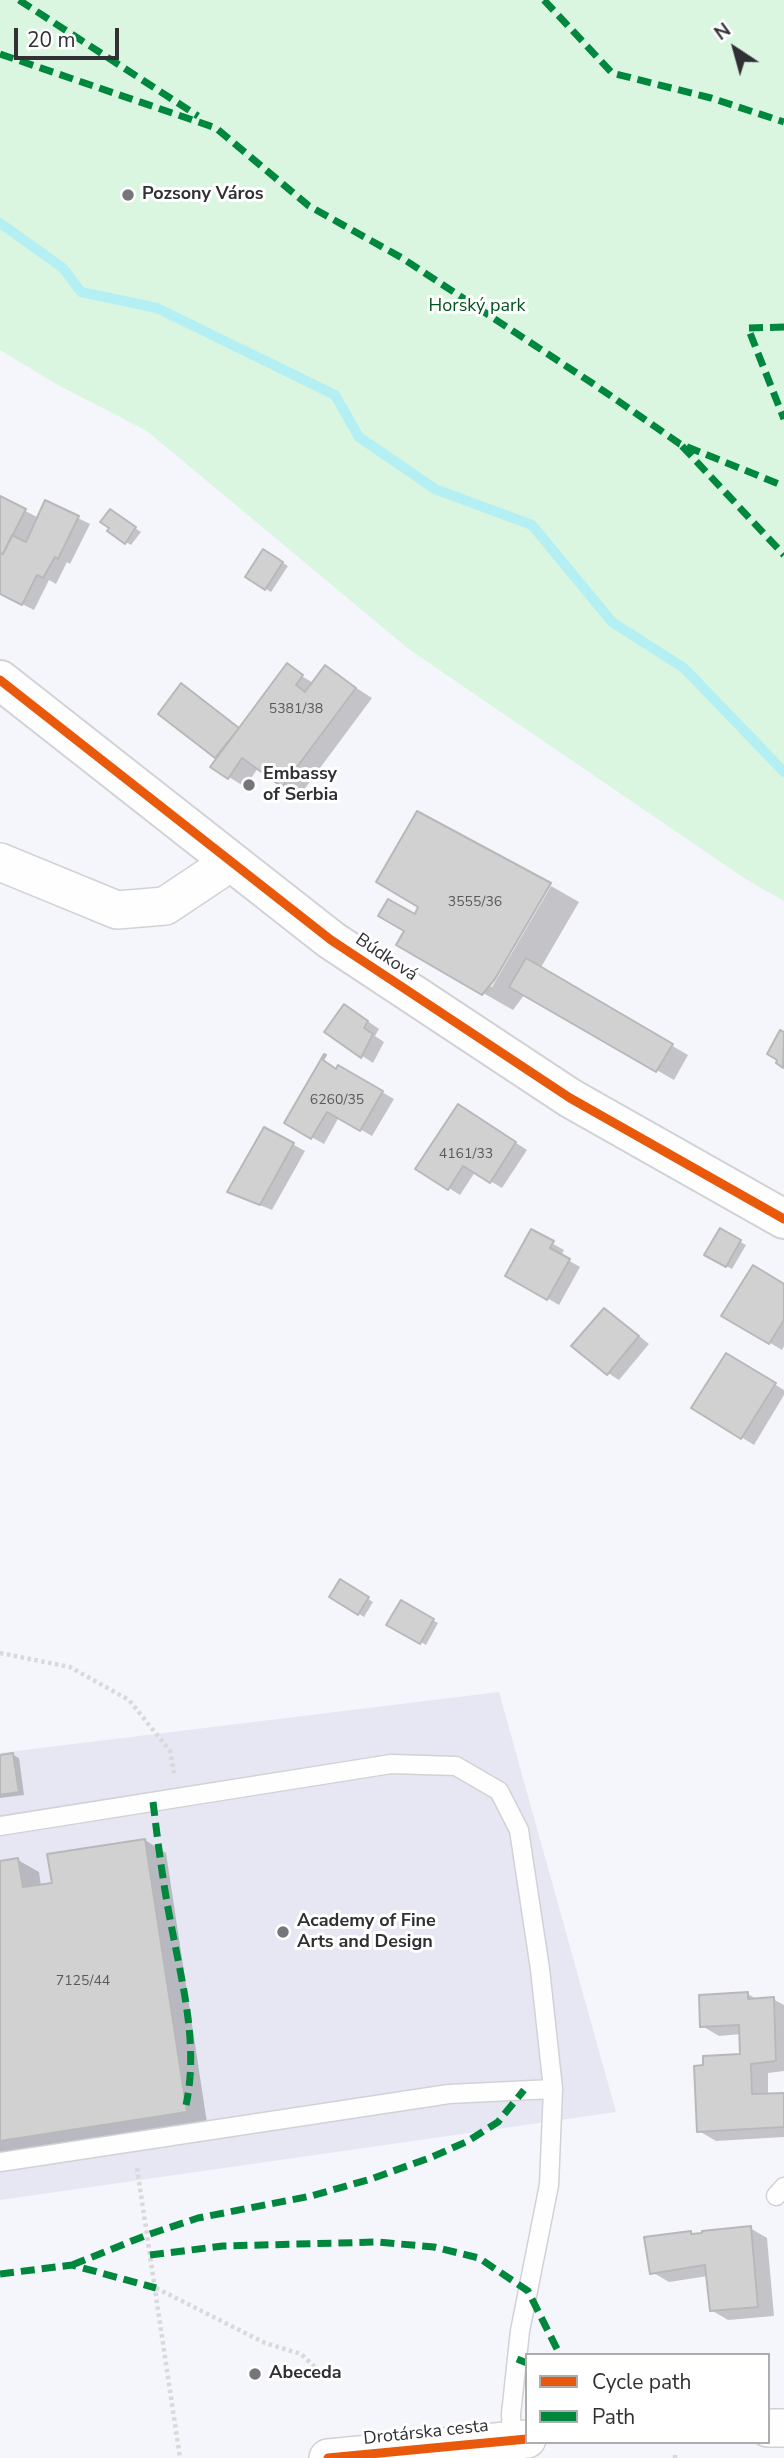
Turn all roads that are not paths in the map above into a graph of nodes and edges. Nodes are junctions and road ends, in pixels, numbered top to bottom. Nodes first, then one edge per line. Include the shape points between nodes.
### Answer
1 (0, 680) edge
2 (0, 862) edge
3 (231, 862) junction
4 (784, 1219) edge
5 (0, 1826) edge
6 (553, 2089) junction
7 (0, 2162) edge
8 (520, 2439) edge
9 (328, 2458) edge

1 - 3 street, Búdková
2 - 3 street via 117,910 165,906
3 - 4 street, Búdková via 331,940 523,1068
5 - 6 lane via 391,1764 456,1766 499,1791 519,1830
6 - 7 lane via 449,2094
6 - 8 lane via 550,2185 520,2330 511,2414
8 - 9 street, Drotárska cesta

